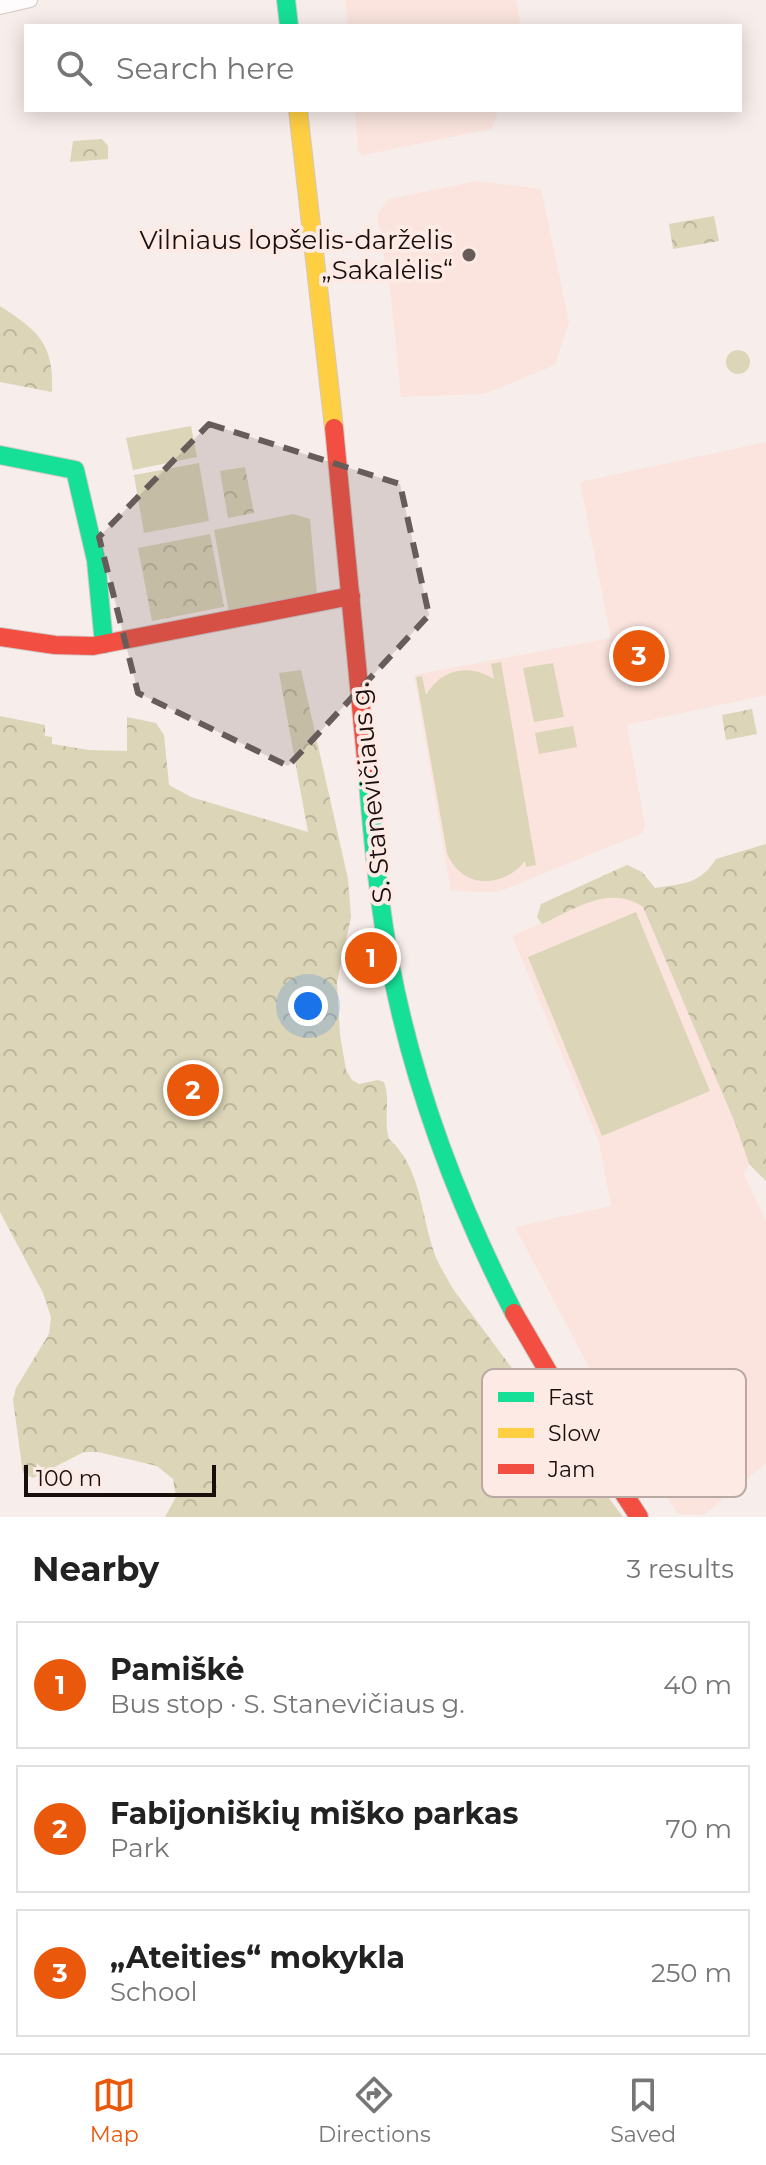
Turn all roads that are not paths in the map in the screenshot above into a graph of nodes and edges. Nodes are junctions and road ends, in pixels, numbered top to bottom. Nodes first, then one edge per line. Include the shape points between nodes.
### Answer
1 (30, 0) edge
2 (286, 0) edge
3 (0, 7) edge
4 (289, 24) edge
5 (298, 112) edge
6 (0, 455) edge
7 (351, 596) junction
8 (0, 637) edge
9 (104, 644) junction
10 (546, 1369) edge
11 (626, 1497) edge
12 (639, 1517) edge

1 - 3 street
2 - 4 main road
5 - 7 main road, S. Stanevičiaus g.
6 - 9 main road via 75,470 96,560
7 - 9 main road
7 - 10 main road, S. Stanevičiaus g. via 386,934 407,1036 431,1121 470,1222
8 - 9 main road via 55,645
11 - 12 main road, S. Stanevičiaus g.

